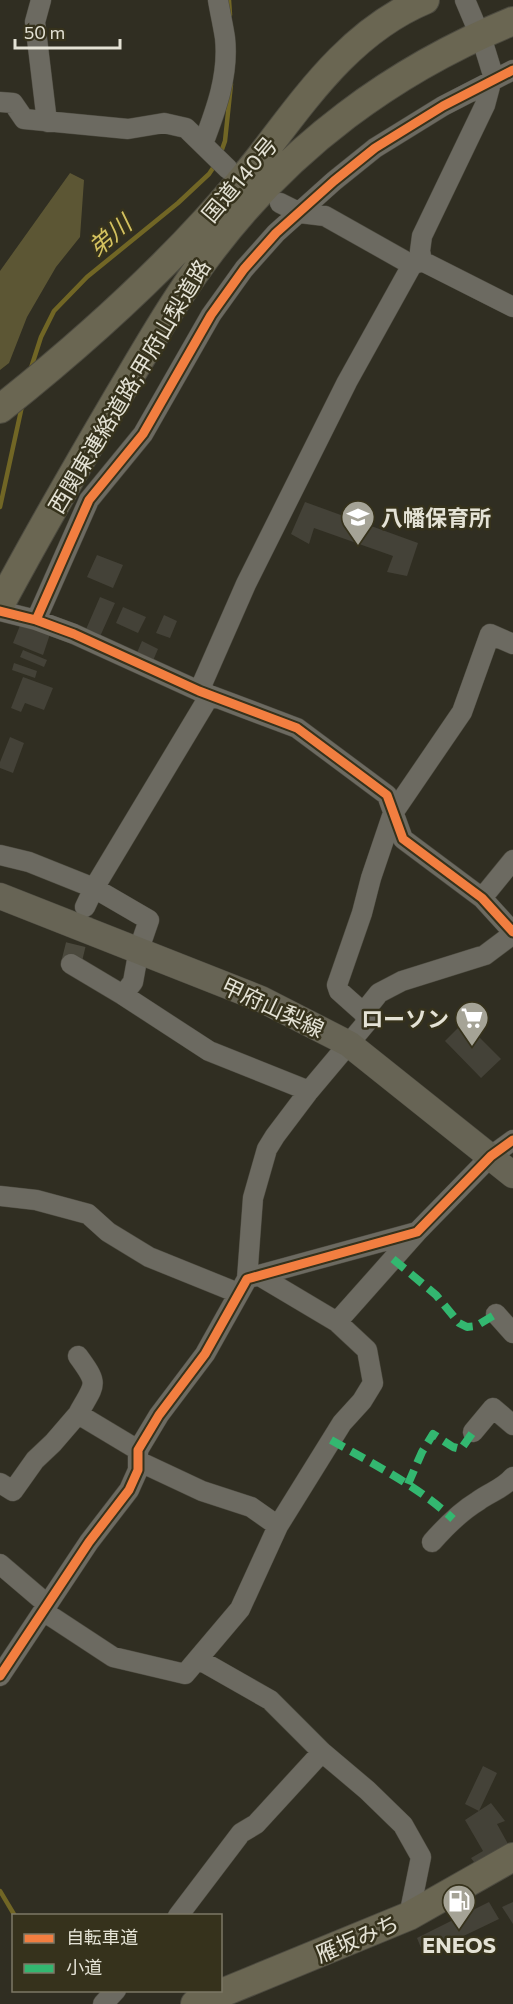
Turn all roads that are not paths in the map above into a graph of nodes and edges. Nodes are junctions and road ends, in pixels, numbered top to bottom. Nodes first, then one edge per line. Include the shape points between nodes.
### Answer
1 (41, 0) edge
2 (218, 0) edge
3 (425, 0) edge
4 (465, 0) edge
5 (513, 21) edge
6 (476, 26) dead end
7 (484, 46) dead end
8 (513, 70) edge
9 (492, 81) junction
10 (0, 102) edge
11 (47, 122) junction
12 (205, 146) junction
13 (228, 169) dead end
14 (280, 203) dead end
15 (300, 213) junction
16 (417, 263) junction
17 (513, 307) edge
18 (0, 410) edge
19 (6, 593) edge
20 (0, 611) edge
21 (36, 620) junction
22 (513, 644) edge
23 (205, 693) junction
24 (393, 813) junction
25 (0, 855) edge
26 (513, 860) edge
27 (94, 888) junction
28 (0, 896) edge
29 (482, 898) junction
30 (85, 907) tunnel mouth
31 (513, 933) edge
32 (139, 949) junction
33 (71, 964) dead end
34 (123, 995) junction
35 (363, 1013) junction
36 (349, 1044) junction
37 (309, 1091) junction
38 (513, 1140) edge
39 (491, 1156) junction
40 (513, 1174) edge
41 (0, 1196) edge
42 (417, 1232) junction
43 (247, 1282) junction
44 (496, 1314) dead end
45 (337, 1322) junction
46 (513, 1333) edge
47 (78, 1356) dead end
48 (78, 1414) junction
49 (513, 1425) edge
50 (473, 1432) dead end
51 (138, 1455) junction
52 (513, 1477) edge
53 (0, 1483) edge
54 (278, 1526) junction
55 (432, 1542) dead end
56 (0, 1564) edge
57 (45, 1608) junction
58 (198, 1659) junction
59 (0, 1676) edge
60 (322, 1752) junction
61 (513, 1857) edge
62 (180, 1914) edge
63 (410, 1916) junction
64 (114, 1992) edge
65 (102, 2004) edge
66 (195, 2004) edge

1 - 11 street via 35,22
2 - 12 street via 225,39 224,72
3 - 18 highway, 国道140号 via 366,36 322,76 207,219 142,287 65,358
4 - 6 street
5 - 19 highway, 西関東連絡道路;甲府山梨道路 via 432,59 376,93 326,130 246,207 179,296 81,458
7 - 9 street
8 - 9 street
9 - 15 street via 399,132 334,181
9 - 16 street via 485,105 422,236
10 - 11 street via 14,103 24,119
11 - 12 street via 128,129 164,123 186,128
12 - 13 street
14 - 15 street
15 - 16 street via 325,216
15 - 21 street via 244,269 211,315 143,434 89,501
16 - 17 street
16 - 23 street via 347,382 246,584
20 - 21 street
21 - 23 street
22 - 24 street via 490,634 462,712
23 - 24 street via 297,728 387,795
23 - 27 street
24 - 29 street via 403,839
24 - 35 street via 337,985
25 - 27 street via 29,862
26 - 29 street
27 - 30 street
27 - 32 street via 149,920
28 - 32 main road, 甲府山梨線
29 - 31 street
31 - 35 street via 485,955 402,981 379,993
32 - 34 street via 133,982
32 - 36 main road, 甲府山梨線 via 261,999
33 - 34 street
34 - 37 street via 209,1051
35 - 36 street via 367,1022
36 - 37 street
36 - 39 main road, 甲府山梨線
37 - 43 street via 267,1149 253,1198
38 - 39 street
39 - 40 main road, 甲府山梨線
39 - 42 street
41 - 43 street via 36,1200 88,1214 148,1257
42 - 43 street
42 - 45 street
43 - 45 street
43 - 51 street via 205,1354 159,1415
44 - 46 street
45 - 54 street via 367,1350 373,1383 342,1423
47 - 48 street via 93,1375 94,1386
48 - 51 street
48 - 53 street via 35,1460 13,1491
49 - 50 street via 493,1408
51 - 54 street via 202,1491 251,1507
51 - 57 street via 138,1470 129,1490
52 - 55 street via 506,1486 479,1499 453,1519
54 - 58 street via 240,1609
56 - 57 street
57 - 58 street via 113,1658 185,1674
57 - 59 street
58 - 60 street via 270,1700
60 - 62 street via 256,1824 241,1833
60 - 63 street via 403,1825 421,1857
61 - 63 highway, 雁坂みち
63 - 66 highway, 雁坂みち
64 - 65 street

